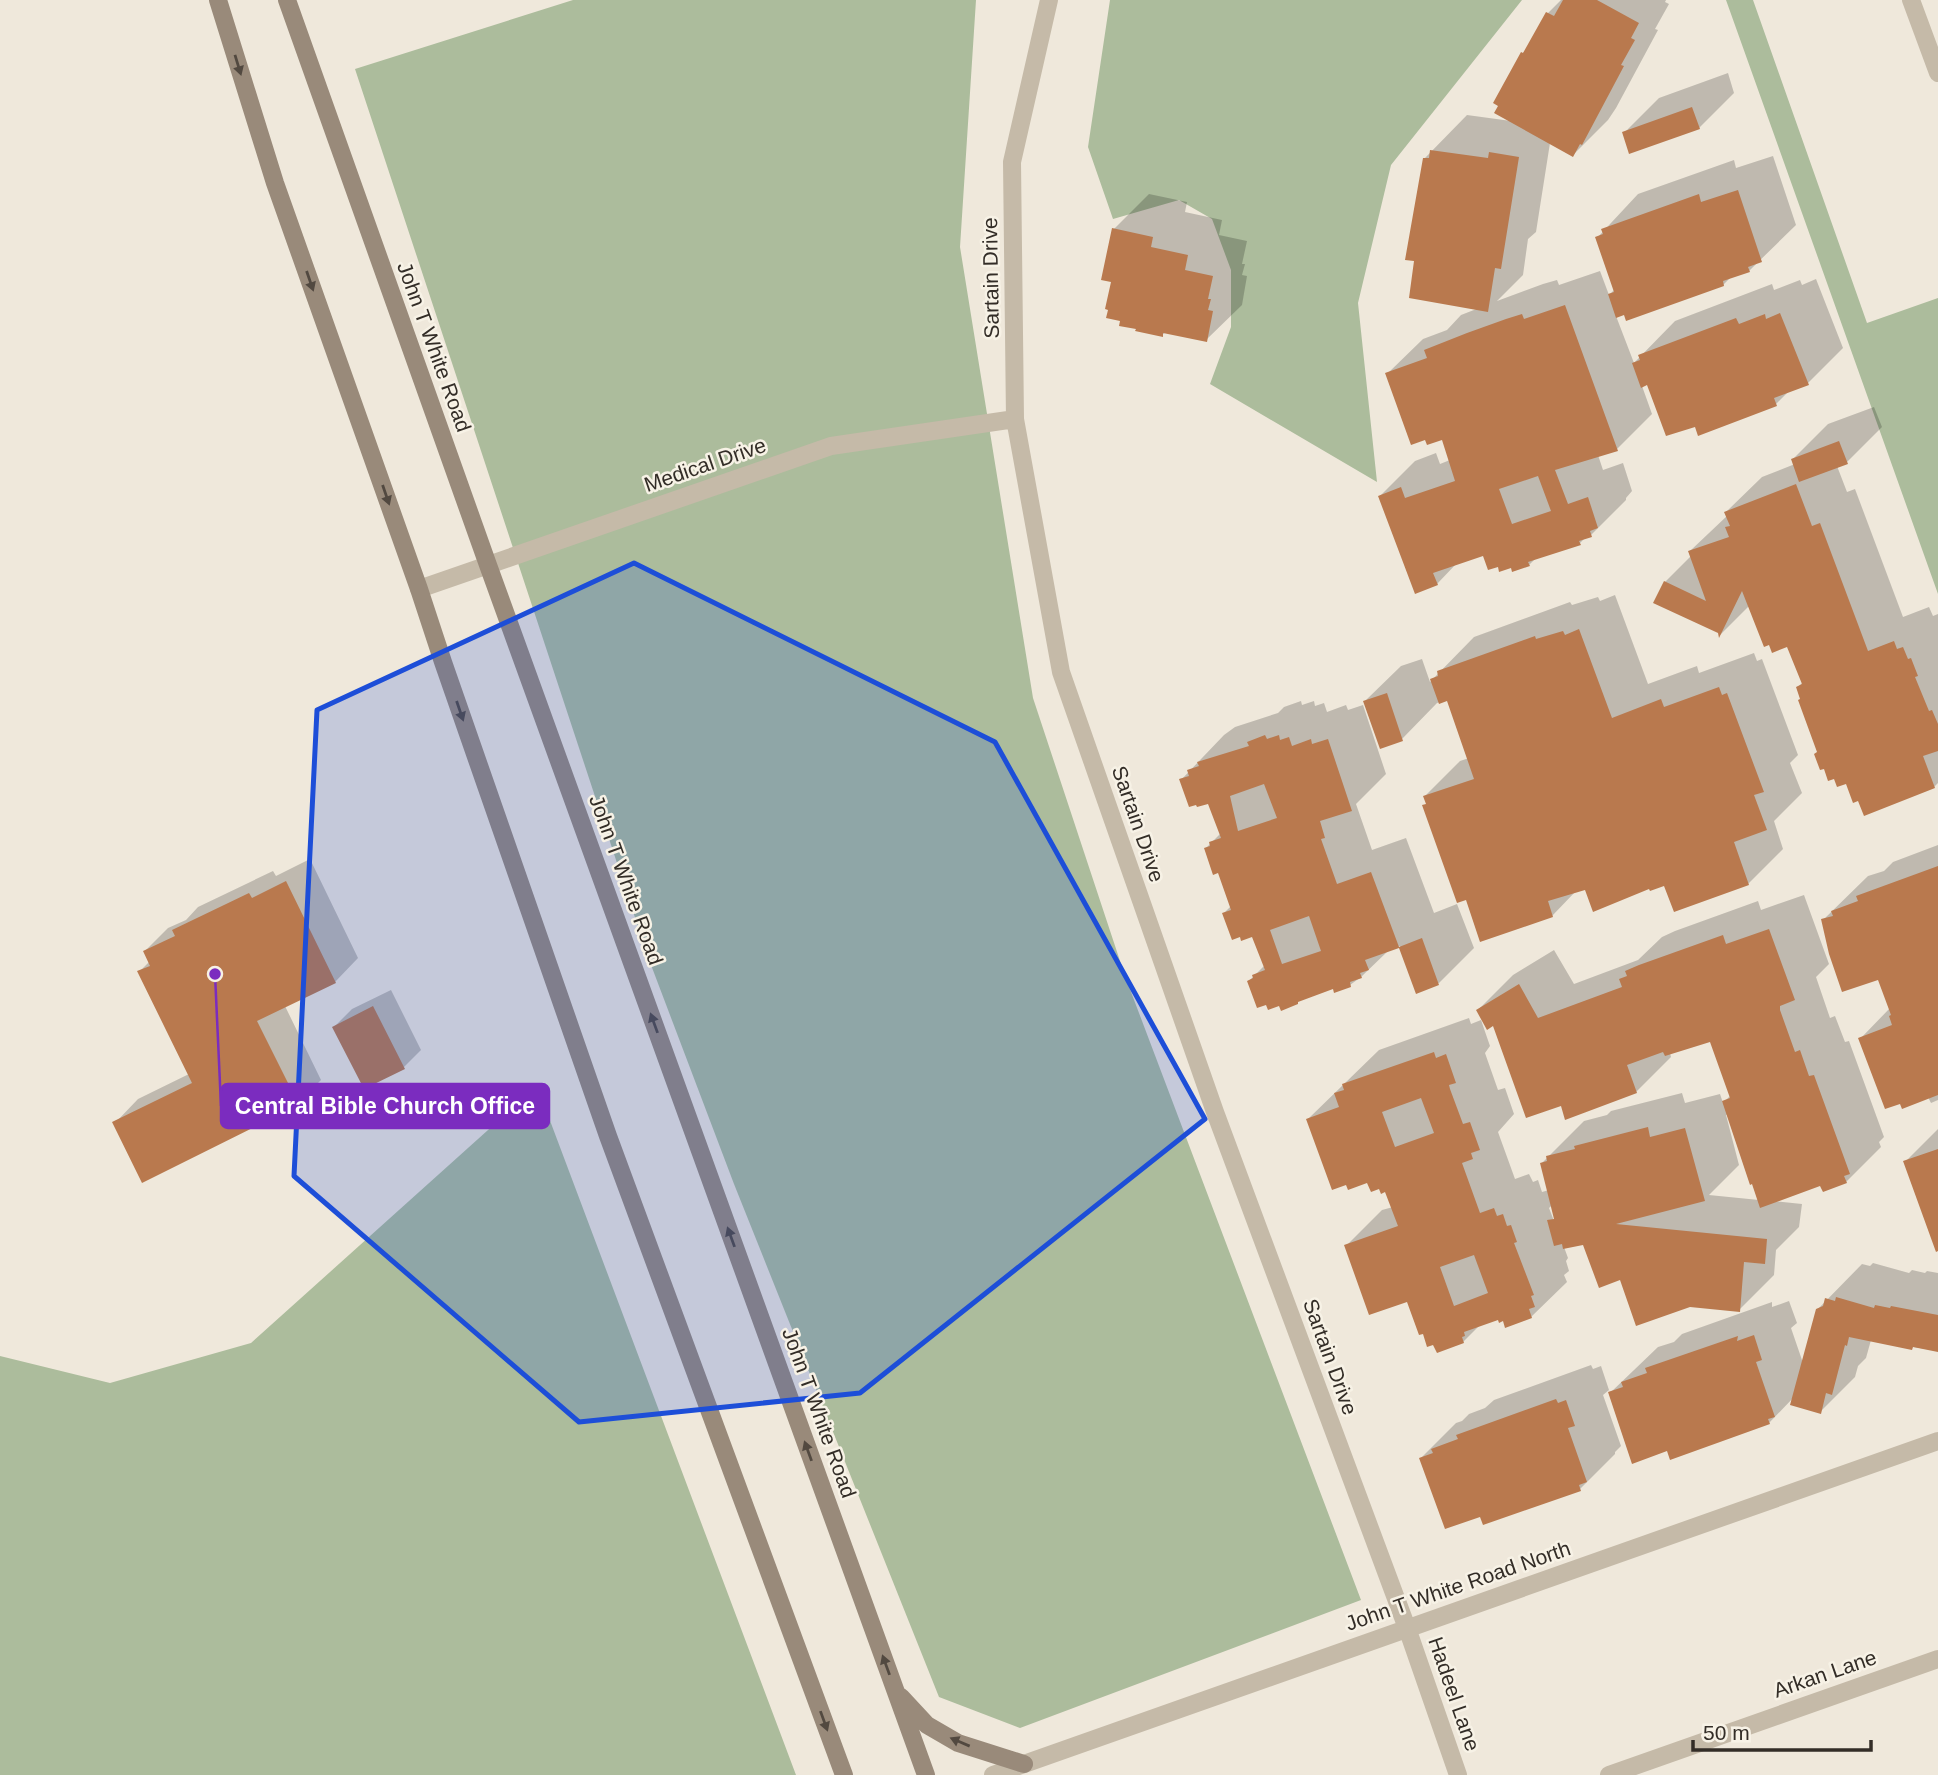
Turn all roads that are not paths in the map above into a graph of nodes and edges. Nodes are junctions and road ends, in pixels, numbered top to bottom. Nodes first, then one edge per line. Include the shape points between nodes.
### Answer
1 (218, 0) edge
2 (287, 0) edge
3 (1049, 0) edge
4 (1912, 0) edge
5 (1938, 73) edge
6 (1015, 419) junction
7 (488, 565) junction
8 (419, 589) junction
9 (1938, 1441) edge
10 (1408, 1629) junction
11 (1938, 1659) edge
12 (895, 1690) junction
13 (1024, 1764) junction
14 (844, 1775) edge
15 (926, 1775) edge
16 (993, 1775) edge
17 (1458, 1775) edge
18 (1609, 1775) edge

1 -> 8 main road via 275,183
2 - 7 main road, John T White Road
3 - 6 street, Sartain Drive via 1012,162
4 - 5 street
6 - 7 street, Medical Drive via 831,446
6 - 10 street, Sartain Drive via 1061,672 1215,1111
7 - 8 street, Medical Drive
12 -> 7 main road, John T White Road
8 -> 14 main road via 608,1136
9 - 10 street, John T White Road North
10 - 13 street, John T White Road North
10 - 17 street, Hadeel Lane
11 - 18 street, Arkan Lane
13 -> 12 main road via 958,1743 927,1725
12 - 15 main road, John T White Road
13 - 16 street, John T White Road North

